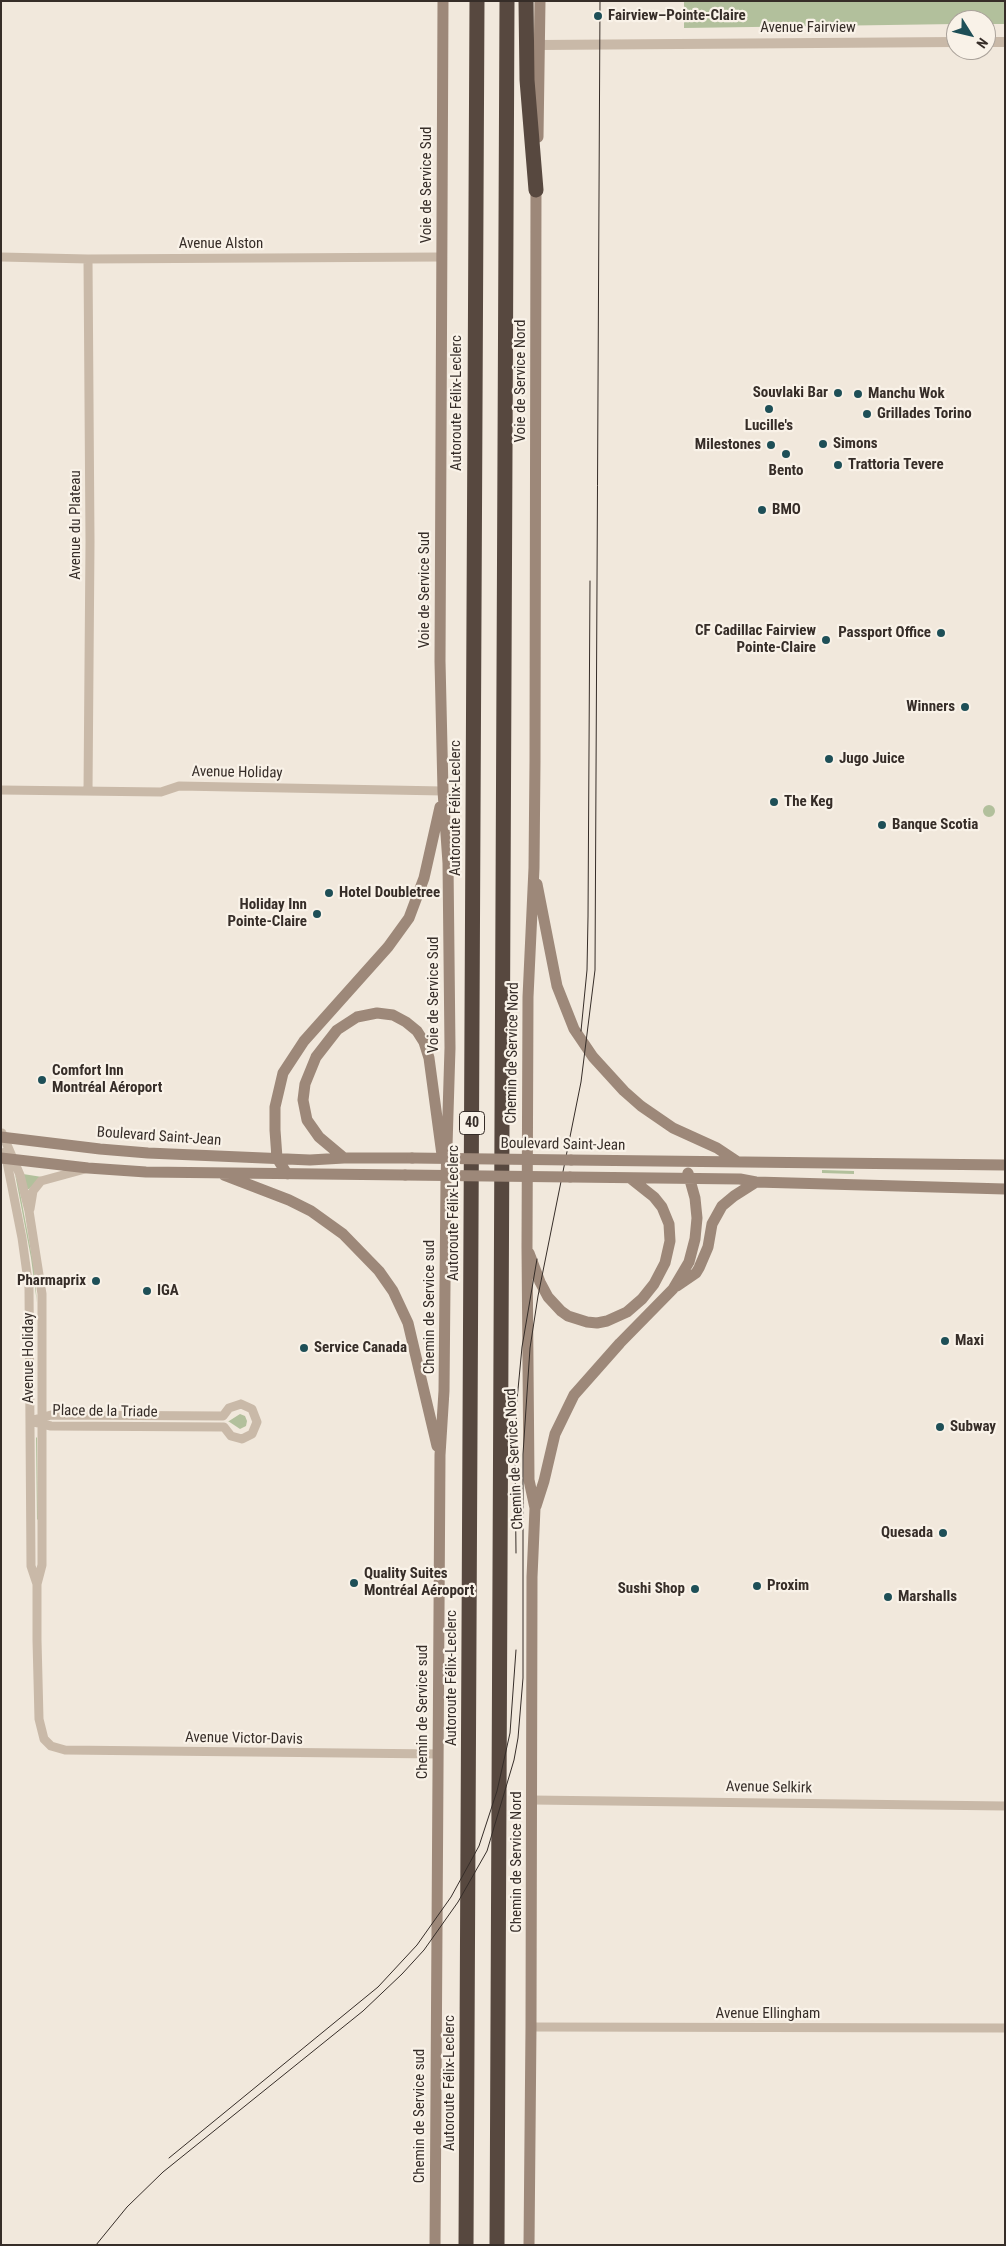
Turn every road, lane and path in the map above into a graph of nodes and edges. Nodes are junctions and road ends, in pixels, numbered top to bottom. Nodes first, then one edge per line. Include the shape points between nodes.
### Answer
1 (443, 1) edge
2 (477, 1) edge
3 (506, 1) edge
4 (526, 1) edge
5 (540, 1) edge
6 (946, 42) edge
7 (540, 45) junction
8 (536, 190) junction
9 (1, 257) edge
10 (441, 257) junction
11 (88, 259) junction
12 (535, 761) joint
13 (1, 790) edge
14 (88, 791) junction
15 (443, 791) junction
16 (534, 868) junction
17 (2, 1135) edge
18 (277, 1158) junction
19 (344, 1158) junction
20 (7, 1159) edge
21 (683, 1162) junction
22 (738, 1162) junction
23 (1005, 1165) edge
24 (88, 1168) junction
25 (218, 1173) junction
26 (287, 1174) junction
27 (630, 1178) junction
28 (690, 1178) junction
29 (446, 1179) junction
30 (756, 1182) junction
31 (1005, 1189) edge
32 (29, 1212) junction
33 (526, 1247) junction
34 (673, 1289) junction
35 (30, 1421) junction
36 (42, 1421) junction
37 (440, 1455) junction
38 (535, 1508) junction
39 (37, 1584) junction
40 (51, 1746) joint
41 (438, 1754) junction
42 (532, 1800) junction
43 (1005, 1806) edge
44 (531, 2027) junction
45 (1005, 2028) edge
46 (435, 2245) edge
47 (466, 2245) edge
48 (497, 2245) edge
49 (529, 2245) edge

1 - 10 main road, Voie de Service Sud
2 - 47 highway, Autoroute Félix-Leclerc / 40
3 - 48 highway, 40
4 - 8 highway via 527,80
5 - 7 main road, Voie de Service Nord
6 - 7 street, Avenue Fairview
7 - 8 main road, Voie de Service Nord
8 - 12 main road, Voie de Service Nord
9 - 11 street, Avenue Alston
10 - 11 street, Avenue Alston
10 - 15 main road, Voie de Service Sud via 440,661
11 - 14 street, Avenue du Plateau
12 - 16 main road, Chemin de Service Nord
13 - 14 street, Avenue Holiday
14 - 15 street, Avenue Holiday via 161,792 179,786
15 - 18 main road via 428,865 409,918 388,947 304,1041 282,1074 275,1106
15 - 29 main road, Voie de Service Sud via 448,863 449,981
16 - 22 main road via 557,986 583,1043 613,1081 641,1106 673,1128 717,1148
16 - 33 main road, Chemin de Service Nord via 528,997
17 - 18 main road, Boulevard Saint-Jean via 100,1149
17 - 20 street, Avenue Holiday
18 - 19 main road, Boulevard Saint-Jean
18 - 26 main road
19 - 21 main road, Boulevard Saint-Jean, bridge
19 - 29 main road via 319,1137 307,1120 303,1100 305,1084 316,1057 337,1030 364,1015 385,1014 399,1017 412,1026 427,1049
20 - 24 main road, Boulevard Saint-Jean
20 - 32 street, Avenue Holiday via 20,1175
20 - 35 street, Avenue Holiday via 29,1288
21 - 22 main road, Boulevard Saint-Jean
21 - 28 main road
22 - 23 main road, Boulevard Saint-Jean
24 - 25 main road, Boulevard Saint-Jean
24 - 32 street via 41,1181 32,1194
25 - 26 main road, Boulevard Saint-Jean
25 - 37 main road via 311,1211 347,1238 378,1271 393,1291 408,1323
26 - 27 main road, Boulevard Saint-Jean, bridge
27 - 28 main road, Boulevard Saint-Jean
27 - 33 main road via 662,1207 669,1224 670,1241 665,1263 654,1284 627,1312 597,1322 568,1316 548,1296
28 - 30 main road, Boulevard Saint-Jean
28 - 34 main road via 697,1208 697,1229 688,1262
29 - 37 main road, Chemin de Service sud via 445,1348
30 - 31 main road, Boulevard Saint-Jean
30 - 34 main road via 722,1206 712,1224 700,1268
32 - 36 street, Avenue Holiday via 42,1294
33 - 38 main road, Chemin de Service Nord via 529,1480
34 - 38 main road via 574,1395 557,1428
35 - 36 street, Place de la Triade
35 - 39 street, Avenue Holiday via 31,1566
36 - 36 street, Place de la Triade via 56,1415 223,1416 231,1406 244,1404 254,1411 257,1422 253,1432 242,1438 231,1436 224,1427 50,1426
36 - 39 street, Avenue Holiday via 42,1566
37 - 41 main road, Chemin de Service sud
38 - 42 main road, Chemin de Service Nord
39 - 40 street, Avenue Holiday via 40,1726 42,1736
40 - 41 street, Avenue Victor-Davis via 65,1750 109,1752
41 - 46 main road, Chemin de Service sud
42 - 43 street, Avenue Selkirk
42 - 44 main road, Chemin de Service Nord
44 - 45 street, Avenue Ellingham
44 - 49 main road, Chemin de Service Nord

